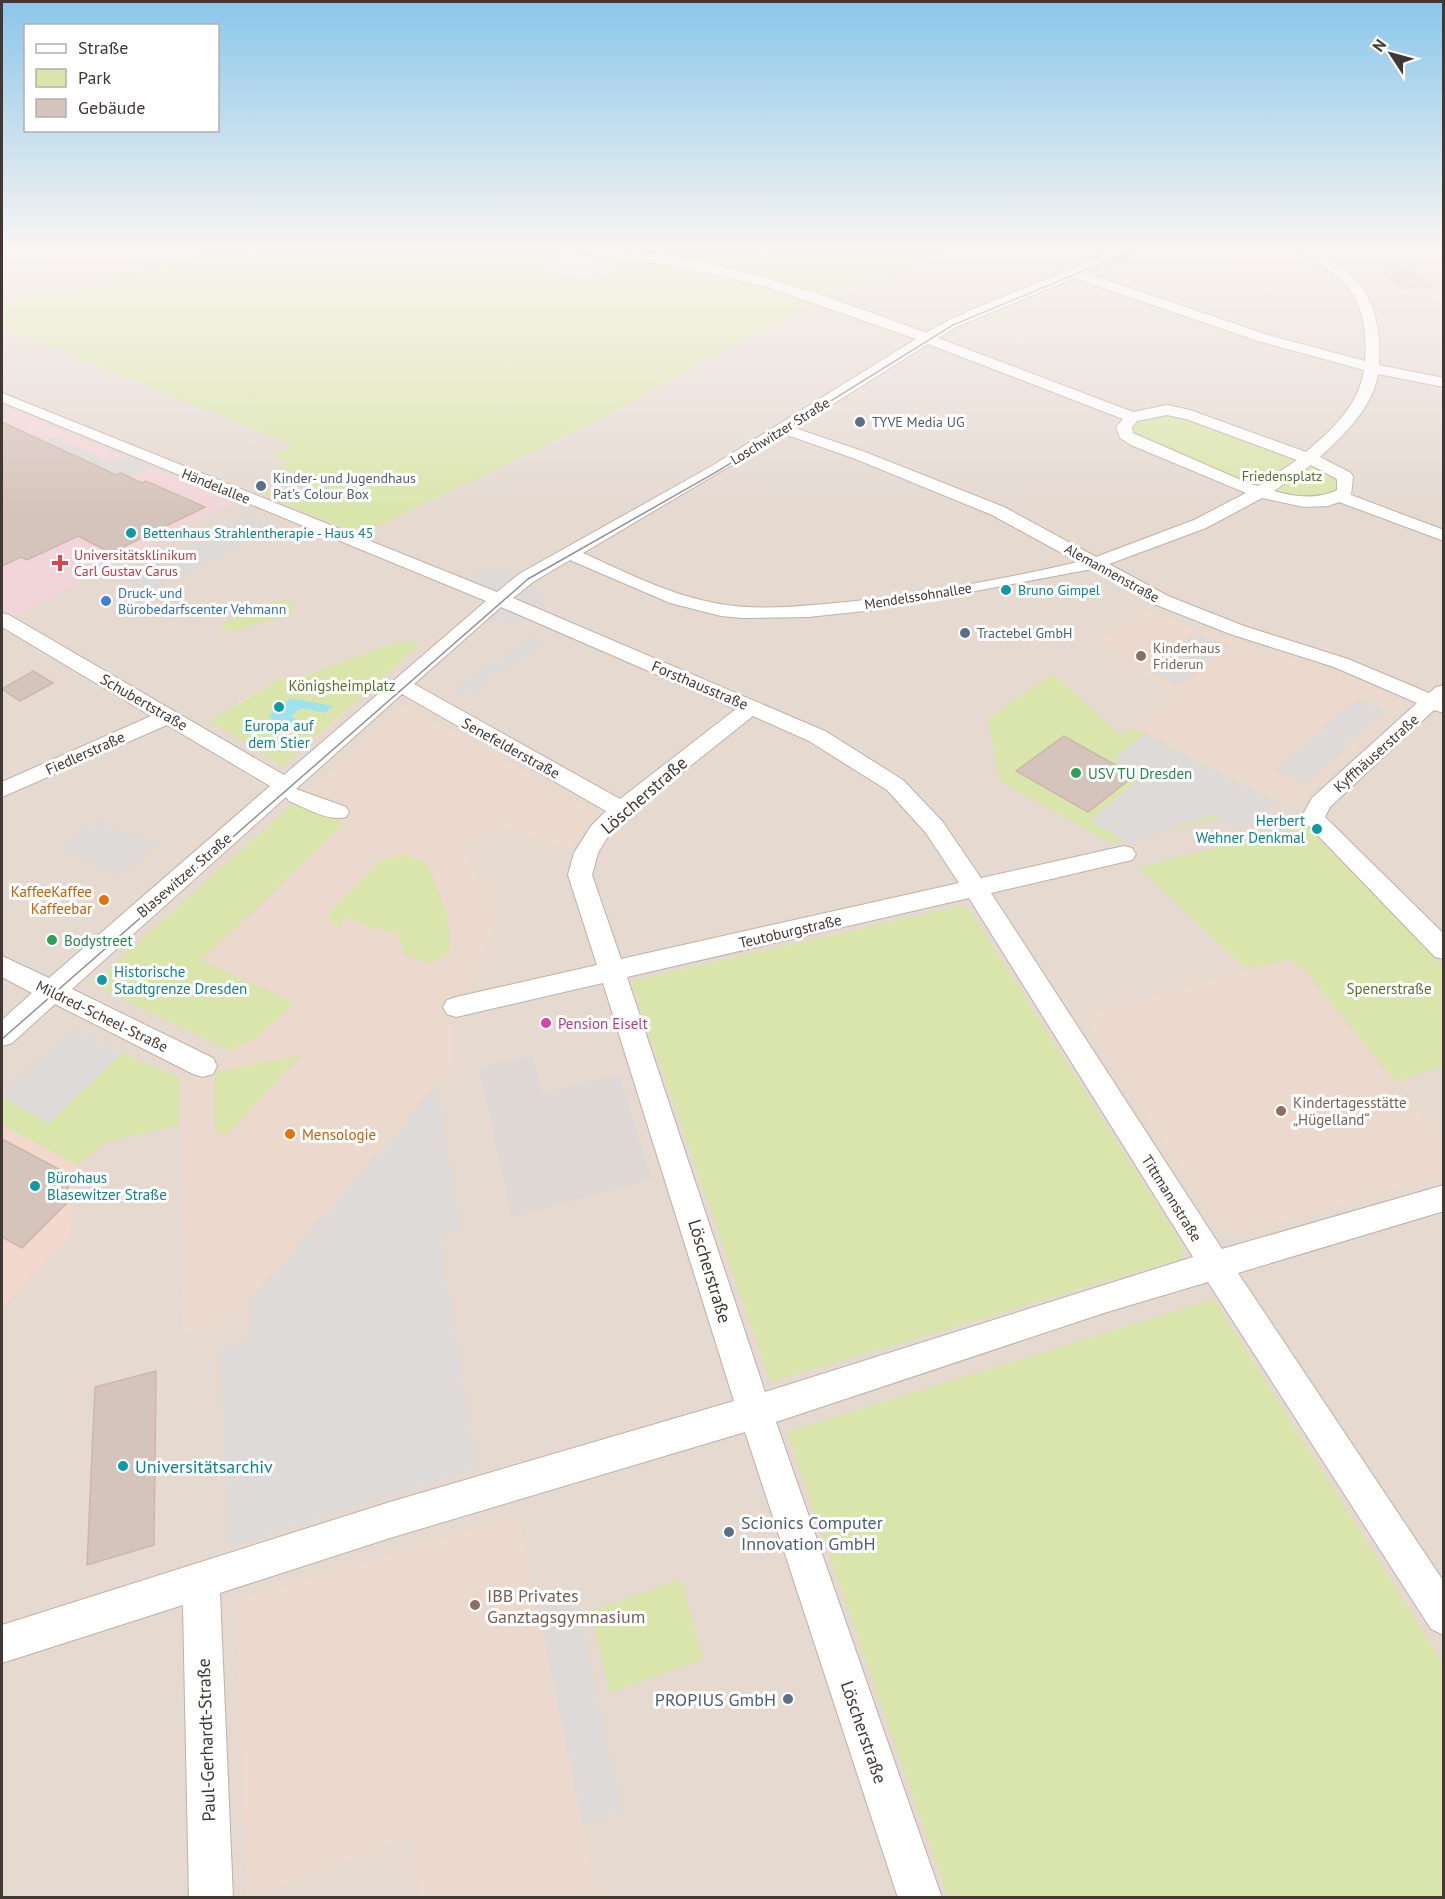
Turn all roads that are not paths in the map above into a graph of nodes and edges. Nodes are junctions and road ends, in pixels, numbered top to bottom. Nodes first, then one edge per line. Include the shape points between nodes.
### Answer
1 (923, 338) edge
2 (1262, 338) edge
3 (1371, 338) edge
4 (927, 339) junction
5 (1372, 368) junction
6 (1443, 383) edge
7 (2, 397) edge
8 (1132, 417) junction
9 (784, 429) junction
10 (1310, 459) junction
11 (1261, 493) junction
12 (1340, 497) junction
13 (1443, 536) edge
14 (569, 553) junction
15 (1094, 563) junction
16 (499, 599) junction
17 (2, 619) edge
18 (401, 685) junction
19 (1440, 700) edge
20 (751, 707) junction
21 (169, 716) junction
22 (895, 785) joint
23 (2, 790) edge
24 (291, 791) junction
25 (621, 810) junction
26 (338, 812) dead end
27 (1124, 854) dead end
28 (976, 889) junction
29 (1443, 950) edge
30 (2, 966) edge
31 (611, 972) junction
32 (51, 991) junction
33 (456, 1007) dead end
34 (2, 1035) edge
35 (204, 1066) dead end
36 (1443, 1198) edge
37 (1215, 1265) junction
38 (755, 1412) junction
39 (201, 1582) junction
40 (1443, 1616) edge
41 (2, 1644) edge
42 (211, 1898) edge
43 (920, 1898) edge

1 - 4 street
2 - 5 street
3 - 5 street
4 - 8 street
4 - 9 street, Loschwitzer Straße
5 - 6 street
5 - 10 street via 1367,393 1345,425
7 - 16 street, Händelallee
8 - 10 street via 1153,411 1179,412
8 - 11 street via 1124,428 1126,435 1137,442
9 - 14 street, Loschwitzer Straße
9 - 15 street, Alemannenstraße via 998,511
10 - 11 street
10 - 12 street via 1345,477 1347,487
11 - 12 street via 1288,502 1317,505
11 - 15 street, Mendelssohnallee via 1195,526
12 - 13 street
14 - 15 street, Mendelssohnallee via 689,603 740,612 832,608 936,595
14 - 16 street, Loschwitzer Straße
15 - 19 street, Alemannenstraße via 1161,600
16 - 18 street
16 - 20 street, Forsthausstraße
17 - 21 street, Schubertstraße
18 - 24 street
18 - 25 street, Senefelderstraße
19 - 29 street, Kyffhäuserstraße via 1320,803 1313,818
20 - 22 street, Forsthausstraße via 817,736
20 - 25 street, Löscherstraße
21 - 23 street, Fiedlerstraße
21 - 24 street, Schubertstraße
22 - 28 street, Tittmannstraße via 934,827
24 - 26 street, Schubertstraße
24 - 32 street, Blasewitzer Straße
25 - 31 street, Löscherstraße via 599,832 586,853 580,875
27 - 28 street, Teutoburgstraße
28 - 31 street, Teutoburgstraße
28 - 37 street, Tittmannstraße
30 - 32 street, Mildred-Scheel-Straße
31 - 33 street, Teutoburgstraße
31 - 38 street, Löscherstraße
32 - 34 street, Blasewitzer Straße
32 - 35 street, Mildred-Scheel-Straße
36 - 37 street
37 - 38 street
37 - 40 street, Tittmannstraße
38 - 39 street via 390,1520
38 - 43 street, Löscherstraße
39 - 41 street
39 - 42 street, Paul-Gerhardt-Straße

